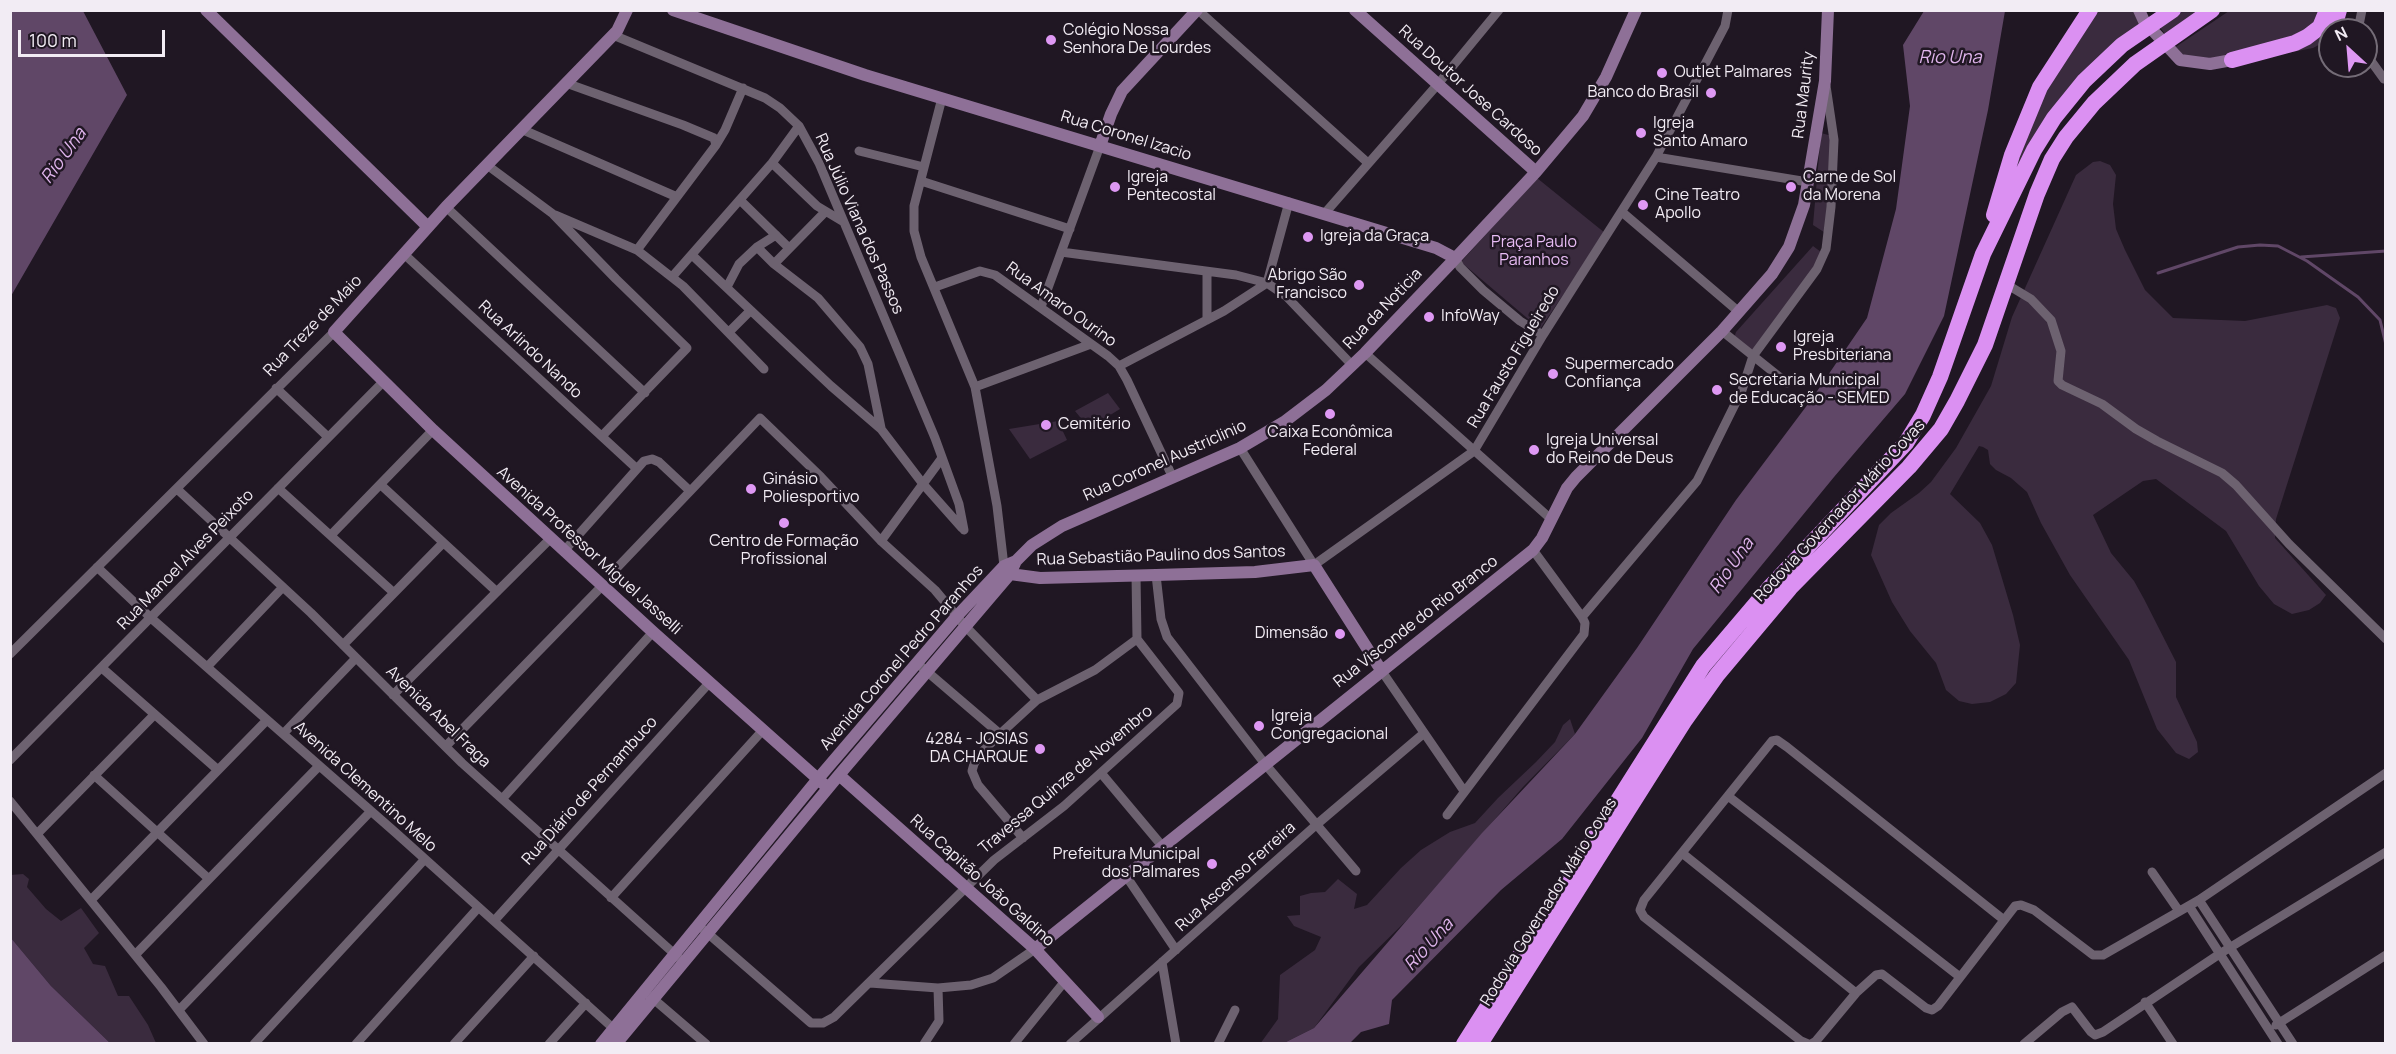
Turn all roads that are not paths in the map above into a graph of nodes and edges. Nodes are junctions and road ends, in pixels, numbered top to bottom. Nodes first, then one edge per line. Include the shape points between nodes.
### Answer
1 (206, 10) edge
2 (627, 10) edge
3 (674, 10) edge
4 (1198, 10) edge
5 (1354, 10) edge
6 (1499, 10) edge
7 (1636, 10) edge
8 (1728, 10) edge
9 (1828, 10) edge
10 (2090, 10) edge
11 (2139, 10) edge
12 (2173, 10) edge
13 (2212, 10) edge
14 (2327, 10) edge
15 (613, 35) junction
16 (2318, 42) edge
17 (2232, 60) junction
18 (1825, 81) junction
19 (566, 83) junction
20 (1438, 84) junction
21 (743, 88) junction
22 (942, 98) junction
23 (799, 126) junction
24 (521, 129) junction
25 (716, 145) junction
26 (1100, 146) junction
27 (859, 151) dead end
28 (1656, 157) junction
29 (772, 163) junction
30 (1368, 163) junction
31 (487, 165) junction
32 (924, 167) junction
33 (1536, 172) junction
34 (921, 181) junction
35 (1808, 182) junction
36 (677, 197) junction
37 (740, 200) junction
38 (1290, 202) junction
39 (446, 207) junction
40 (825, 212) junction
41 (1622, 212) junction
42 (1324, 213) junction
43 (553, 214) junction
44 (843, 221) junction
45 (428, 227) junction
46 (1070, 229) junction
47 (776, 236) junction
48 (757, 247) junction
49 (789, 248) junction
50 (638, 250) junction
51 (1061, 252) junction
52 (404, 254) junction
53 (1983, 254) junction
54 (692, 255) junction
55 (1455, 258) junction
56 (774, 264) junction
57 (1208, 272) junction
58 (672, 277) junction
59 (1267, 283) junction
60 (2006, 284) junction
61 (935, 287) junction
62 (727, 288) junction
63 (1041, 307) junction
64 (750, 311) junction
65 (1739, 312) junction
66 (1207, 320) junction
67 (1722, 331) junction
68 (334, 332) junction
69 (729, 332) junction
70 (1543, 335) junction
71 (1091, 344) junction
72 (1365, 353) junction
73 (1754, 356) junction
74 (1352, 365) junction
75 (1119, 366) junction
76 (764, 369) dead end
77 (384, 381) junction
78 (1787, 383) dead end
79 (975, 387) junction
80 (276, 388) junction
81 (645, 393) junction
82 (881, 429) junction
83 (433, 430) junction
84 (602, 436) junction
85 (328, 437) junction
86 (1240, 448) junction
87 (1473, 451) junction
88 (942, 458) junction
89 (636, 468) junction
90 (1173, 478) junction
91 (923, 484) junction
92 (381, 485) junction
93 (278, 488) junction
94 (177, 489) junction
95 (690, 491) junction
96 (1552, 520) junction
97 (331, 535) junction
98 (230, 537) junction
99 (551, 538) junction
100 (881, 541) junction
101 (443, 543) junction
102 (1533, 550) junction
103 (564, 551) junction
104 (1016, 561) joint
105 (1314, 565) junction
106 (97, 567) junction
107 (1007, 570) junction
108 (612, 573) dead end
109 (1136, 575) junction
110 (1156, 575) junction
111 (602, 586) junction
112 (283, 587) junction
113 (393, 592) junction
114 (497, 592) junction
115 (1582, 617) junction
116 (151, 618) junction
117 (961, 621) junction
118 (653, 632) junction
119 (1137, 639) junction
120 (2385, 639) edge
121 (343, 645) junction
122 (10, 654) edge
123 (355, 658) junction
124 (207, 667) junction
125 (922, 667) junction
126 (102, 668) junction
127 (1381, 670) junction
128 (710, 682) junction
129 (393, 695) junction
130 (1037, 700) junction
131 (154, 714) junction
132 (267, 720) junction
133 (870, 728) junction
134 (763, 730) junction
135 (283, 734) junction
136 (1000, 734) junction
137 (1423, 734) junction
138 (446, 746) junction
139 (10, 760) edge
140 (1265, 764) junction
141 (319, 766) junction
142 (218, 770) junction
143 (1101, 773) junction
144 (2385, 773) edge
145 (94, 775) junction
146 (838, 775) junction
147 (817, 780) junction
148 (828, 788) junction
149 (1464, 791) junction
150 (1728, 796) junction
151 (502, 798) junction
152 (10, 801) edge
153 (371, 811) junction
154 (1447, 815) dead end
155 (1316, 825) junction
156 (157, 832) junction
157 (37, 834) junction
158 (1023, 838) junction
159 (1163, 847) junction
160 (557, 849) junction
161 (2385, 852) edge
162 (1682, 853) junction
163 (424, 859) junction
164 (1356, 871) dead end
165 (2152, 872) dead end
166 (1126, 876) junction
167 (209, 879) junction
168 (966, 887) junction
169 (611, 898) junction
170 (91, 900) junction
171 (2199, 900) junction
172 (2189, 906) junction
173 (478, 908) junction
174 (2179, 911) junction
175 (2004, 920) junction
176 (494, 921) junction
177 (703, 929) junction
178 (2231, 948) junction
179 (1035, 949) junction
180 (1176, 950) junction
181 (2221, 953) junction
182 (135, 955) junction
183 (534, 956) junction
184 (2385, 956) edge
185 (679, 957) junction
186 (1162, 962) junction
187 (1960, 977) junction
188 (1065, 981) junction
189 (870, 983) junction
190 (938, 988) junction
191 (1856, 993) junction
192 (648, 995) junction
193 (2145, 1002) junction
194 (586, 1003) junction
195 (179, 1010) junction
196 (1235, 1010) dead end
197 (1098, 1017) junction
198 (2280, 1023) junction
199 (2269, 1030) junction
200 (611, 1038) edge
201 (204, 1044) edge
202 (254, 1044) edge
203 (356, 1044) edge
204 (454, 1044) edge
205 (549, 1044) edge
206 (706, 1044) edge
207 (924, 1044) edge
208 (1014, 1044) edge
209 (1070, 1044) edge
210 (1176, 1044) edge
211 (1218, 1044) edge
212 (1464, 1044) edge
213 (1480, 1044) edge
214 (1810, 1044) edge
215 (2024, 1044) edge
216 (2173, 1044) edge
217 (2278, 1044) edge
218 (2293, 1044) edge

1 - 45 street
2 - 15 street, Rua Treze de Maio
3 - 22 street, Rua Coronel Izacio
4 - 26 street via 1122,91
4 - 30 street
5 - 20 street, Rua Doutor Jose Cardoso
6 - 20 street
7 - 33 street, Rua da Noticia via 1606,77 1583,116
8 - 28 street, Rua Fausto Figueiredo via 1725,26
9 - 18 street, Rua Maurity
10 - 53 highway via 2040,87 2012,155
11 - 17 street via 2144,21 2180,60 2210,64
12 - 53 highway, Rodovia Governador Mário Covas via 2122,45 2084,81 2054,118
13 - 60 highway, Rodovia Governador Mário Covas via 2135,64 2094,103 2052,159
14 - 17 highway via 2320,27 2307,37
15 - 19 street, Rua Treze de Maio
15 - 21 street, Rua Júlio Viana dos Passos
16 - 17 highway via 2267,59
18 - 35 street, Rua Maurity
18 - 73 street via 1834,140 1826,249 1817,269
19 - 24 street, Rua Treze de Maio
19 - 25 street via 683,125 714,138
20 - 30 street
20 - 33 street, Rua Doutor Jose Cardoso
21 - 23 street, Rua Júlio Viana dos Passos via 773,103
21 - 25 street
22 - 26 street, Rua Coronel Izacio
22 - 32 street
23 - 29 street
23 - 44 street, Rua Júlio Viana dos Passos via 813,149
24 - 31 street, Rua Treze de Maio
24 - 36 street
25 - 36 street
26 - 38 street, Rua Coronel Izacio
26 - 46 street
27 - 32 street
28 - 35 street
28 - 41 street, Rua Fausto Figueiredo
29 - 37 street
29 - 40 street
30 - 42 street
31 - 39 street, Rua Treze de Maio
31 - 43 street
32 - 34 street
33 - 55 street, Rua da Noticia
34 - 46 street
34 - 61 street via 913,220 917,243
35 - 65 street, Rua Maurity via 1789,247
36 - 50 street
37 - 47 street
37 - 54 street
38 - 42 street, Rua Coronel Izacio
38 - 59 street
39 - 45 street, Rua Treze de Maio
39 - 81 street
40 - 44 street
40 - 49 street
41 - 65 street
41 - 70 street, Rua Fausto Figueiredo
42 - 55 street, Rua Coronel Izacio via 1436,248
43 - 50 street
43 - 81 street via 687,348
44 - 88 street, Rua Júlio Viana dos Passos
45 - 52 street, Rua Treze de Maio
46 - 51 street
47 - 48 street
47 - 49 street
48 - 56 street
48 - 62 street via 738,264
49 - 56 street
50 - 58 street
51 - 57 street
51 - 63 street
52 - 68 street, Rua Treze de Maio
52 - 84 street, Rua Arlindo Nando
53 - 212 highway, Rodovia Governador Mário Covas via 1940,377 1906,443 1771,586 1703,666
54 - 58 street
54 - 62 street
55 - 70 street, Rua Coronel Izacio via 1483,290
55 - 72 street, Rua da Noticia
56 - 82 street via 818,298 860,347 868,364
57 - 59 street
57 - 66 street
58 - 69 street
59 - 66 street
59 - 74 street via 1286,296
60 - 120 street via 2031,299 2051,320 2061,351 2061,385 2102,404 2157,441 2222,473
60 - 213 highway, Rodovia Governador Mário Covas via 1985,345 1941,429 1790,588 1717,675
61 - 63 street, Rua Amaro Ourino via 986,272
61 - 79 street
62 - 64 street
63 - 71 street, Rua Amaro Ourino
64 - 69 street
64 - 82 street
65 - 67 street, Rua Visconde do Rio Branco
66 - 75 street
67 - 73 street
67 - 96 street, Rua Visconde do Rio Branco via 1576,477
68 - 77 street, Avenida Professor Miguel Jasselli
68 - 80 street, Rua Treze de Maio
69 - 76 street
70 - 87 street, Rua Fausto Figueiredo
71 - 75 street, Rua Amaro Ourino
71 - 79 street
72 - 74 street, Rua da Noticia
72 - 87 street
73 - 78 street
73 - 115 street via 1742,390 1697,481
74 - 86 street, Rua Coronel Austriclinio via 1308,405
75 - 90 street, Rua Amaro Ourino
77 - 83 street, Avenida Professor Miguel Jasselli
77 - 85 street, Rua Manoel Alves Peixoto
79 - 107 street
80 - 85 street
80 - 94 street, Rua Treze de Maio
81 - 84 street
82 - 91 street
83 - 92 street
83 - 99 street, Avenida Professor Miguel Jasselli
84 - 89 street, Rua Arlindo Nando
85 - 93 street, Rua Manoel Alves Peixoto
86 - 90 street, Rua Coronel Austriclinio
86 - 105 street
87 - 96 street
87 - 105 street
88 - 91 street
88 - 91 street, Rua Júlio Viana dos Passos via 964,530
89 - 95 street via 652,459
89 - 103 street
90 - 104 street, Rua Coronel Austriclinio via 1062,526 1032,545
91 - 100 street
92 - 97 street
92 - 101 street
93 - 97 street
93 - 98 street, Rua Manoel Alves Peixoto
94 - 98 street, Avenida Abel Fraga
94 - 106 street, Rua Treze de Maio
95 - 100 street via 760,418
95 - 108 street
96 - 102 street, Rua Visconde do Rio Branco
97 - 113 street
98 - 112 street, Avenida Abel Fraga
98 - 116 street, Rua Manoel Alves Peixoto
99 - 103 street, Avenida Professor Miguel Jasselli
99 - 114 street
100 - 117 street via 935,590
101 - 113 street
101 - 114 street
102 - 115 street
102 - 127 street, Rua Visconde do Rio Branco
103 - 111 street, Avenida Professor Miguel Jasselli
104 - 107 street, Avenida Coronel Pedro Paranhos
105 - 110 street, Rua Sebastião Paulino dos Santos via 1255,572
105 - 127 street
106 - 116 street, Avenida Clementino Melo
106 - 122 street, Rua Treze de Maio
107 - 109 street, Rua Sebastião Paulino dos Santos via 1040,578
107 - 117 street, Avenida Coronel Pedro Paranhos
109 - 110 street, Rua Sebastião Paulino dos Santos
109 - 119 street
110 - 140 street via 1167,637
111 - 118 street, Avenida Professor Miguel Jasselli
111 - 138 street
112 - 121 street, Avenida Abel Fraga
112 - 124 street
113 - 121 street
114 - 129 street
115 - 149 street via 1584,633
116 - 124 street, Avenida Clementino Melo
116 - 126 street, Rua Manoel Alves Peixoto
117 - 125 street, Avenida Coronel Pedro Paranhos
117 - 130 street
118 - 128 street, Avenida Professor Miguel Jasselli
118 - 151 street
119 - 130 street via 1095,670
119 - 143 street, Travessa Quinze de Novembro via 1179,693 1177,704
121 - 123 street, Avenida Abel Fraga
123 - 129 street, Avenida Abel Fraga
123 - 135 street
124 - 132 street, Avenida Clementino Melo
125 - 133 street, Avenida Coronel Pedro Paranhos
125 - 136 street
126 - 131 street
126 - 139 street, Rua Manoel Alves Peixoto
127 - 137 street
127 - 140 street, Rua Visconde do Rio Branco
128 - 134 street, Avenida Professor Miguel Jasselli
128 - 160 street, Rua Diário de Pernambuco
129 - 138 street, Avenida Abel Fraga
130 - 136 street
131 - 142 street
131 - 145 street
132 - 135 street, Avenida Clementino Melo
132 - 142 street
133 - 146 street, Avenida Coronel Pedro Paranhos
133 - 147 street, Avenida Coronel Pedro Paranhos
134 - 147 street, Avenida Professor Miguel Jasselli
134 - 169 street
135 - 141 street, Avenida Clementino Melo
136 - 158 street via 979,755 972,771 978,785
137 - 149 street
137 - 155 street, Rua Ascenso Ferreira
138 - 151 street, Avenida Abel Fraga
140 - 155 street
140 - 159 street, Rua Visconde do Rio Branco
141 - 153 street, Avenida Clementino Melo
141 - 167 street
142 - 156 street
143 - 158 street, Travessa Quinze de Novembro
143 - 159 street
144 - 171 street
145 - 156 street
145 - 157 street
146 - 148 street, Avenida Coronel Pedro Paranhos
146 - 168 street, Rua Capitão João Galdino
147 - 148 street, Avenida Professor Miguel Jasselli
147 - 177 street, Avenida Coronel Pedro Paranhos
148 - 177 street, Avenida Coronel Pedro Paranhos
149 - 154 street
150 - 162 street
150 - 175 street via 1767,746 1777,740
150 - 187 street
151 - 160 street, Avenida Abel Fraga
152 - 157 street
153 - 163 street, Avenida Clementino Melo
153 - 195 street
155 - 164 street
155 - 180 street, Rua Ascenso Ferreira
156 - 167 street
156 - 170 street
157 - 170 street
158 - 168 street, Travessa Quinze de Novembro
159 - 166 street, Rua Visconde do Rio Branco
160 - 169 street, Avenida Abel Fraga
160 - 176 street, Rua Diário de Pernambuco
161 - 178 street
162 - 191 street
162 - 214 street via 1644,900 1640,910 1644,917 1801,1041
163 - 173 street, Avenida Clementino Melo
163 - 202 street
165 - 174 street
166 - 179 street, Rua Visconde do Rio Branco
166 - 180 street
167 - 182 street
168 - 179 street, Rua Capitão João Galdino
168 - 189 street, Travessa Quinze de Novembro
169 - 185 street, Avenida Abel Fraga
170 - 182 street
171 - 172 street
171 - 178 street
172 - 174 street
172 - 181 street
173 - 176 street, Avenida Clementino Melo
173 - 203 street
174 - 175 street via 2097,956 2021,904
175 - 187 street
176 - 183 street, Avenida Clementino Melo
177 - 185 street, Avenida Coronel Pedro Paranhos
177 - 189 street, Travessa Quinze de Novembro via 811,1023 834,1017
178 - 181 street
178 - 198 street
179 - 188 street, Rua Capitão João Galdino
179 - 190 street via 982,983
180 - 186 street, Rua Ascenso Ferreira
181 - 193 street
181 - 199 street
182 - 195 street
183 - 194 street, Avenida Clementino Melo
183 - 204 street
184 - 198 street
185 - 192 street, Avenida Coronel Pedro Paranhos
186 - 197 street, Rua Ascenso Ferreira
186 - 210 street
187 - 191 street via 1932,1010 1882,974
188 - 197 street, Rua Capitão João Galdino
188 - 208 street
189 - 190 street
190 - 207 street via 939,1021
191 - 214 street
192 - 200 street, Avenida Coronel Pedro Paranhos
192 - 206 street
193 - 215 street via 2095,1035 2072,1007
193 - 216 street
194 - 200 street, Avenida Clementino Melo
194 - 205 street
195 - 201 street
196 - 211 street
197 - 209 street, Rua Ascenso Ferreira
198 - 199 street
198 - 218 street
199 - 217 street

